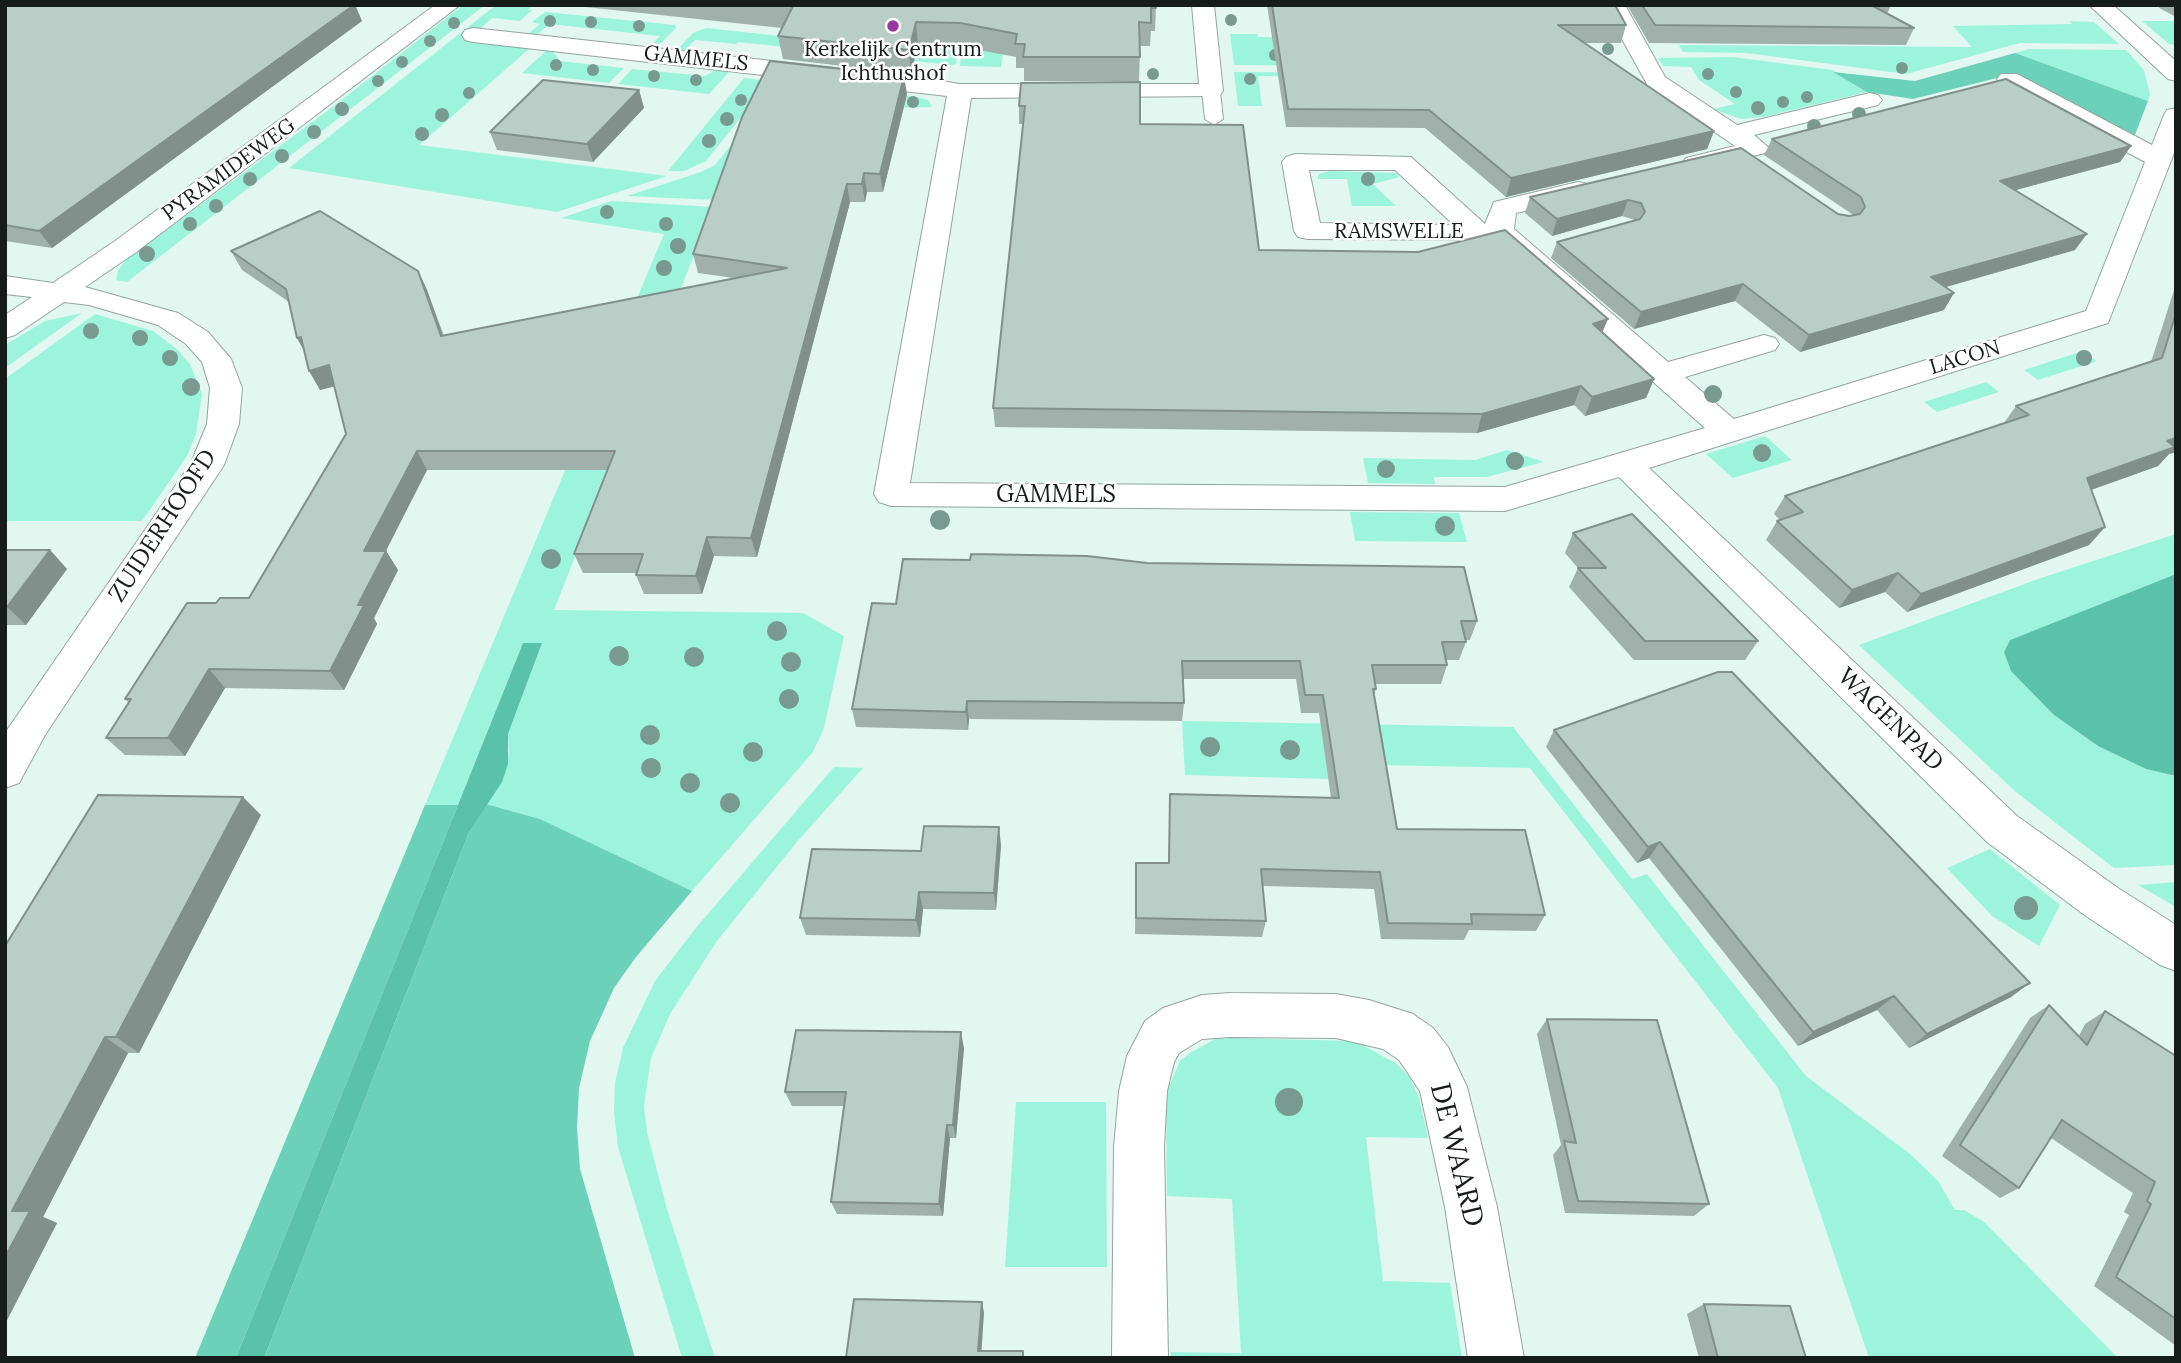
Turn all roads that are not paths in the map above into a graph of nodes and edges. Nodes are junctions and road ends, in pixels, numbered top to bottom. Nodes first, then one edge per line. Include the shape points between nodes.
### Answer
1 (449, 5) edge
2 (1203, 5) edge
3 (1614, 5) edge
4 (2100, 5) edge
5 (473, 35) dead end
6 (2176, 74) edge
7 (2009, 79) edge
8 (960, 91) junction
9 (1211, 92) junction
10 (1870, 100) dead end
11 (2176, 115) edge
12 (1214, 119) dead end
13 (1736, 142) junction
14 (2159, 159) junction
15 (1762, 167) edge
16 (1664, 170) edge
17 (1602, 185) edge
18 (1489, 232) junction
19 (1562, 244) edge
20 (1525, 254) junction
21 (5, 285) edge
22 (56, 293) junction
23 (5, 329) edge
24 (1764, 344) dead end
25 (1663, 373) junction
26 (1728, 431) junction
27 (1625, 464) junction
28 (18, 724) edge
29 (5, 771) edge
30 (2176, 950) edge
31 (1140, 1358) edge
32 (1496, 1358) edge

1 - 22 street, PYRAMIDEWEG
2 - 9 street
3 - 13 street via 1656,81
4 - 6 street
5 - 8 street, GAMMELS
7 - 14 street
8 - 9 street, GAMMELS
8 - 27 street, GAMMELS via 891,494 1505,499
9 - 12 lane
10 - 13 street
11 - 14 street, LACON
13 - 15 street
13 - 16 street
14 - 26 street, LACON via 2098,317
17 - 18 street, RAMSWELLE via 1503,208
18 - 18 street, RAMSWELLE via 1402,162 1295,162 1308,232
18 - 20 street, RAMSWELLE
19 - 20 street
20 - 25 street, RAMSWELLE
21 - 22 street, ZUIDERHOOFD
22 - 23 street, PYRAMIDEWEG
22 - 28 street, ZUIDERHOOFD via 148,312 185,329 216,359 226,388 226,405 207,465
24 - 25 street
25 - 26 street, RAMSWELLE
26 - 27 street, LACON
27 - 30 street, WAGENPAD via 2002,829
28 - 29 street, ZUIDERHOOFD
31 - 32 street, DE WAARD via 1139,1146 1151,1056 1162,1037 1180,1024 1230,1015 1336,1016 1370,1022 1395,1030 1416,1044 1432,1063 1443,1087 1465,1181

